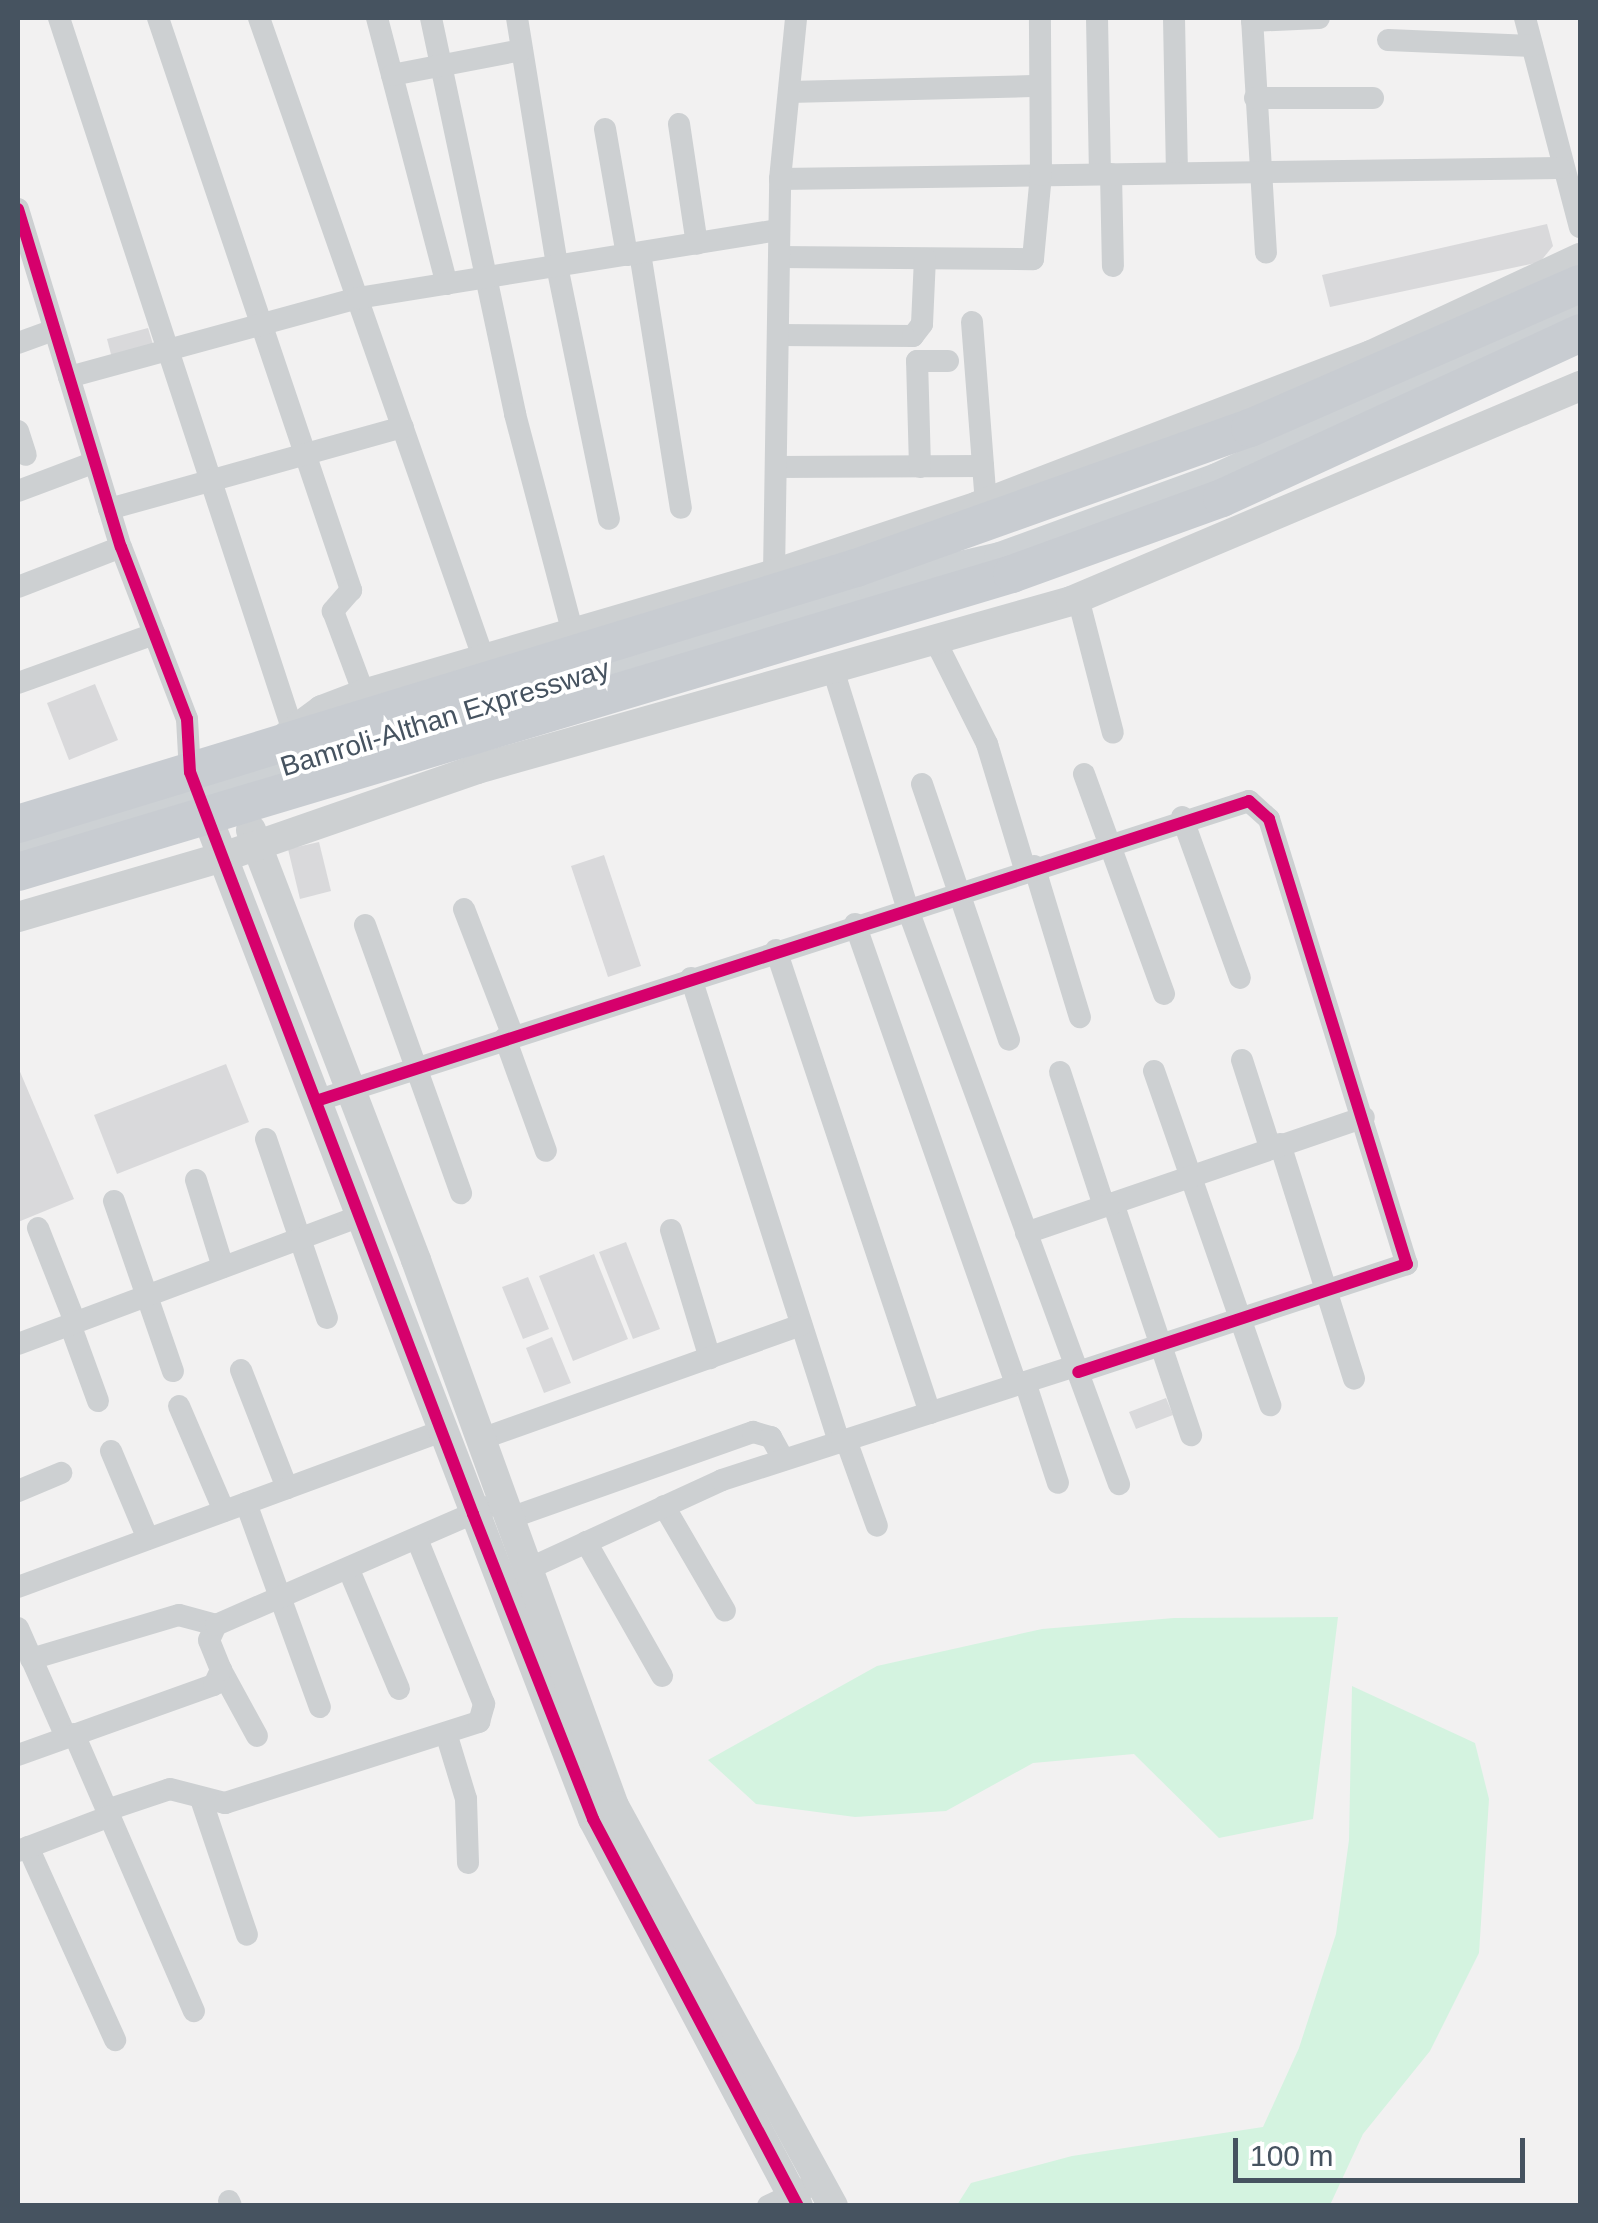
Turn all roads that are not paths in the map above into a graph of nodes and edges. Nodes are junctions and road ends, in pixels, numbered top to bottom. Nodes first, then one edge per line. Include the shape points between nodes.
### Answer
1 (60, 18) edge
2 (158, 18) edge
3 (259, 18) edge
4 (376, 18) edge
5 (432, 18) edge
6 (517, 18) edge
7 (796, 18) edge
8 (1040, 18) edge
9 (1098, 18) edge
10 (1174, 18) edge
11 (1320, 18) edge
12 (1525, 18) edge
13 (1252, 19) edge
14 (1388, 40) dead end
15 (1532, 46) junction
16 (522, 50) junction
17 (442, 65) junction
18 (392, 75) junction
19 (1040, 86) junction
20 (789, 92) junction
21 (1255, 98) junction
22 (1373, 98) dead end
23 (679, 124) dead end
24 (605, 129) dead end
25 (1560, 168) junction
26 (1257, 172) junction
27 (1178, 173) junction
28 (1105, 174) junction
29 (1041, 175) junction
30 (780, 179) junction
31 (18, 209) edge
32 (1580, 227) edge
33 (780, 230) junction
34 (697, 244) junction
35 (1266, 253) dead end
36 (633, 254) junction
37 (779, 257) junction
38 (1580, 258) edge
39 (924, 259) junction
40 (557, 266) junction
41 (1113, 266) dead end
42 (490, 276) junction
43 (447, 284) junction
44 (1580, 284) edge
45 (358, 298) junction
46 (1580, 310) edge
47 (972, 322) dead end
48 (260, 325) junction
49 (54, 330) junction
50 (1580, 333) edge
51 (778, 335) junction
52 (18, 342) edge
53 (169, 350) junction
54 (948, 361) dead end
55 (69, 377) junction
56 (1580, 386) edge
57 (403, 427) junction
58 (18, 431) edge
59 (26, 455) dead end
60 (306, 456) junction
61 (95, 462) junction
62 (920, 466) junction
63 (983, 466) junction
64 (776, 467) junction
65 (212, 484) junction
66 (18, 491) edge
67 (986, 503) junction
68 (109, 508) junction
69 (680, 508) dead end
70 (610, 518) dead end
71 (121, 547) junction
72 (874, 563) junction
73 (774, 574) junction
74 (18, 587) edge
75 (1078, 598) junction
76 (572, 630) junction
77 (154, 634) junction
78 (934, 638) junction
79 (483, 657) junction
80 (832, 666) junction
81 (18, 684) edge
82 (364, 694) junction
83 (186, 719) junction
84 (1113, 733) dead end
85 (284, 739) junction
86 (1084, 774) dead end
87 (922, 784) dead end
88 (216, 788) junction
89 (1182, 818) junction
90 (18, 824) edge
91 (1108, 842) junction
92 (257, 846) junction
93 (18, 848) edge
94 (223, 857) junction
95 (1030, 867) junction
96 (18, 872) edge
97 (956, 891) junction
98 (907, 908) junction
99 (464, 910) dead end
100 (18, 917) edge
101 (855, 924) junction
102 (365, 925) dead end
103 (776, 950) junction
104 (691, 978) junction
105 (1240, 978) dead end
106 (1164, 994) dead end
107 (1080, 1016) dead end
108 (509, 1037) junction
109 (1010, 1040) dead end
110 (1242, 1060) dead end
111 (412, 1069) junction
112 (1154, 1071) dead end
113 (1060, 1072) dead end
114 (350, 1089) junction
115 (316, 1101) junction
116 (1364, 1117) junction
117 (266, 1139) dead end
118 (1275, 1145) junction
119 (546, 1151) dead end
120 (1194, 1175) junction
121 (196, 1180) dead end
122 (460, 1193) dead end
123 (114, 1201) dead end
124 (1108, 1205) junction
125 (360, 1216) junction
126 (38, 1228) dead end
127 (672, 1230) dead end
128 (1026, 1233) junction
129 (300, 1238) junction
130 (223, 1267) junction
131 (1326, 1289) junction
132 (146, 1296) junction
133 (327, 1318) dead end
134 (1245, 1318) junction
135 (72, 1324) junction
136 (802, 1326) junction
137 (18, 1344) edge
138 (1161, 1346) junction
139 (710, 1358) junction
140 (1076, 1369) junction
141 (241, 1370) dead end
142 (173, 1371) dead end
143 (1354, 1379) dead end
144 (1020, 1384) junction
145 (98, 1402) dead end
146 (1270, 1405) dead end
147 (179, 1406) dead end
148 (930, 1413) junction
149 (442, 1431) junction
150 (1191, 1435) dead end
151 (481, 1439) junction
152 (842, 1441) junction
153 (111, 1451) dead end
154 (784, 1460) junction
155 (61, 1473) dead end
156 (1058, 1483) dead end
157 (1119, 1484) dead end
158 (287, 1488) junction
159 (18, 1491) edge
160 (664, 1506) junction
161 (235, 1507) junction
162 (507, 1509) junction
163 (474, 1514) junction
164 (877, 1526) dead end
165 (417, 1539) junction
166 (148, 1540) junction
167 (586, 1542) junction
168 (528, 1569) junction
169 (349, 1570) junction
170 (18, 1587) edge
171 (280, 1601) junction
172 (726, 1611) dead end
173 (216, 1625) junction
174 (18, 1628) edge
175 (31, 1659) junction
176 (221, 1670) junction
177 (662, 1676) dead end
178 (400, 1689) dead end
179 (320, 1707) dead end
180 (446, 1733) junction
181 (70, 1736) junction
182 (257, 1736) dead end
183 (18, 1755) edge
184 (202, 1802) junction
185 (108, 1813) junction
186 (609, 1822) junction
187 (23, 1849) edge
188 (468, 1864) dead end
189 (246, 1935) dead end
190 (194, 2011) dead end
191 (116, 2040) dead end
192 (826, 2194) edge
193 (786, 2202) edge

1 - 53 street
2 - 48 street
3 - 45 street
4 - 18 street
5 - 17 street
6 - 16 street
7 - 20 street
8 - 19 street
9 - 28 street
10 - 27 street
11 - 13 street
12 - 15 street
13 - 21 street
14 - 15 street
15 - 25 street
16 - 17 street
16 - 40 street
17 - 18 street
17 - 42 street
18 - 43 street
19 - 20 street
19 - 29 street
20 - 30 street
21 - 22 street
21 - 26 street
23 - 34 street
24 - 36 street
25 - 26 street
25 - 32 street
26 - 27 street
26 - 35 street
27 - 28 street
28 - 29 street
28 - 41 street
29 - 30 street
29 - 39 street via 1032,259
30 - 33 street
31 - 49 street
33 - 34 street
33 - 37 street
34 - 36 street
36 - 40 street
36 - 69 street
37 - 39 street
37 - 51 street
38 - 67 street via 1371,355
39 - 51 street via 922,324 913,336
40 - 42 street
40 - 70 street
42 - 43 street
42 - 76 street via 516,414
43 - 45 street
44 - 72 main road via 1250,428
45 - 48 street
45 - 57 street
46 - 72 main road, Bamroli-Althan Expressway via 1322,428 990,536
47 - 63 street
48 - 53 street
48 - 60 street
49 - 52 street
49 - 55 street
50 - 88 main road via 1222,498 1012,574
51 - 64 street
53 - 55 street
53 - 65 street
54 - 62 street via 917,361
55 - 61 street
56 - 75 street
57 - 60 street
57 - 79 street
58 - 59 street
60 - 65 street
60 - 82 street via 351,590 333,610
61 - 66 street
61 - 68 street
62 - 63 street
62 - 64 street
63 - 67 street
64 - 73 street
65 - 68 street
65 - 85 street
67 - 72 street
68 - 71 street
71 - 74 street
71 - 77 street
72 - 73 street
72 - 85 main road
72 - 88 main road, Bamroli-Althan Expressway
73 - 76 street
75 - 78 street
75 - 84 street
76 - 79 street
77 - 81 street
77 - 83 street
78 - 80 street
78 - 95 street via 987,744
79 - 82 street
80 - 92 street via 477,770
80 - 98 street
82 - 85 street via 322,710
83 - 88 street
83 - 88 street
85 - 88 main road
86 - 91 street
87 - 97 street
88 - 90 main road
88 - 92 street
88 - 93 main road, Bamroli-Althan Expressway
88 - 94 street
88 - 96 main road
89 - 91 street
89 - 105 street
89 - 116 street via 1249,801 1269,818
91 - 95 street
91 - 106 street
92 - 94 street
92 - 114 street
94 - 100 street
94 - 115 street
95 - 97 street
95 - 107 street
97 - 98 street
97 - 109 street
98 - 101 street
98 - 128 street
99 - 108 street
101 - 103 street
101 - 144 street
102 - 111 street
103 - 104 street
103 - 148 street
104 - 108 street
104 - 136 street
108 - 111 street
108 - 119 street
110 - 118 street
111 - 114 street
111 - 122 street
112 - 120 street
113 - 124 street
114 - 115 street
114 - 151 street
115 - 125 street
116 - 118 street
116 - 131 street via 1407,1264
117 - 129 street
118 - 120 street
118 - 131 street
120 - 124 street
120 - 134 street
121 - 130 street
123 - 132 street
124 - 128 street
124 - 138 street
125 - 129 street
125 - 149 street
126 - 135 street
127 - 139 street
128 - 140 street
129 - 130 street
129 - 133 street
130 - 132 street
131 - 134 street
131 - 143 street
132 - 135 street
132 - 142 street
134 - 138 street
134 - 146 street
135 - 137 street
135 - 145 street
136 - 139 street
136 - 152 street
138 - 140 street
138 - 150 street
139 - 151 street
140 - 144 street
140 - 157 street
141 - 158 street
144 - 148 street
144 - 156 street
147 - 161 street
148 - 152 street
149 - 158 street
149 - 163 street
151 - 162 street
152 - 154 street
152 - 164 street
153 - 166 street
154 - 160 street
154 - 162 street via 771,1437 753,1432
155 - 159 street
158 - 161 street
160 - 167 street
160 - 172 street
161 - 166 street
161 - 171 street
162 - 163 street
162 - 168 street
163 - 165 street
163 - 186 street
165 - 169 street
165 - 180 street via 486,1712 478,1722
166 - 170 street
167 - 168 street
167 - 177 street
168 - 186 street
169 - 171 street
169 - 178 street
171 - 173 street
171 - 179 street
173 - 175 street via 178,1615
173 - 176 street via 209,1640
174 - 175 street
175 - 181 street
176 - 181 street via 214,1685
176 - 182 street
180 - 184 street via 225,1802
180 - 188 street via 466,1799
181 - 183 street
181 - 185 street
184 - 185 street via 160,1790
184 - 189 street
185 - 187 street
185 - 190 street
186 - 192 street
186 - 193 street
187 - 191 street
192 - 193 street

